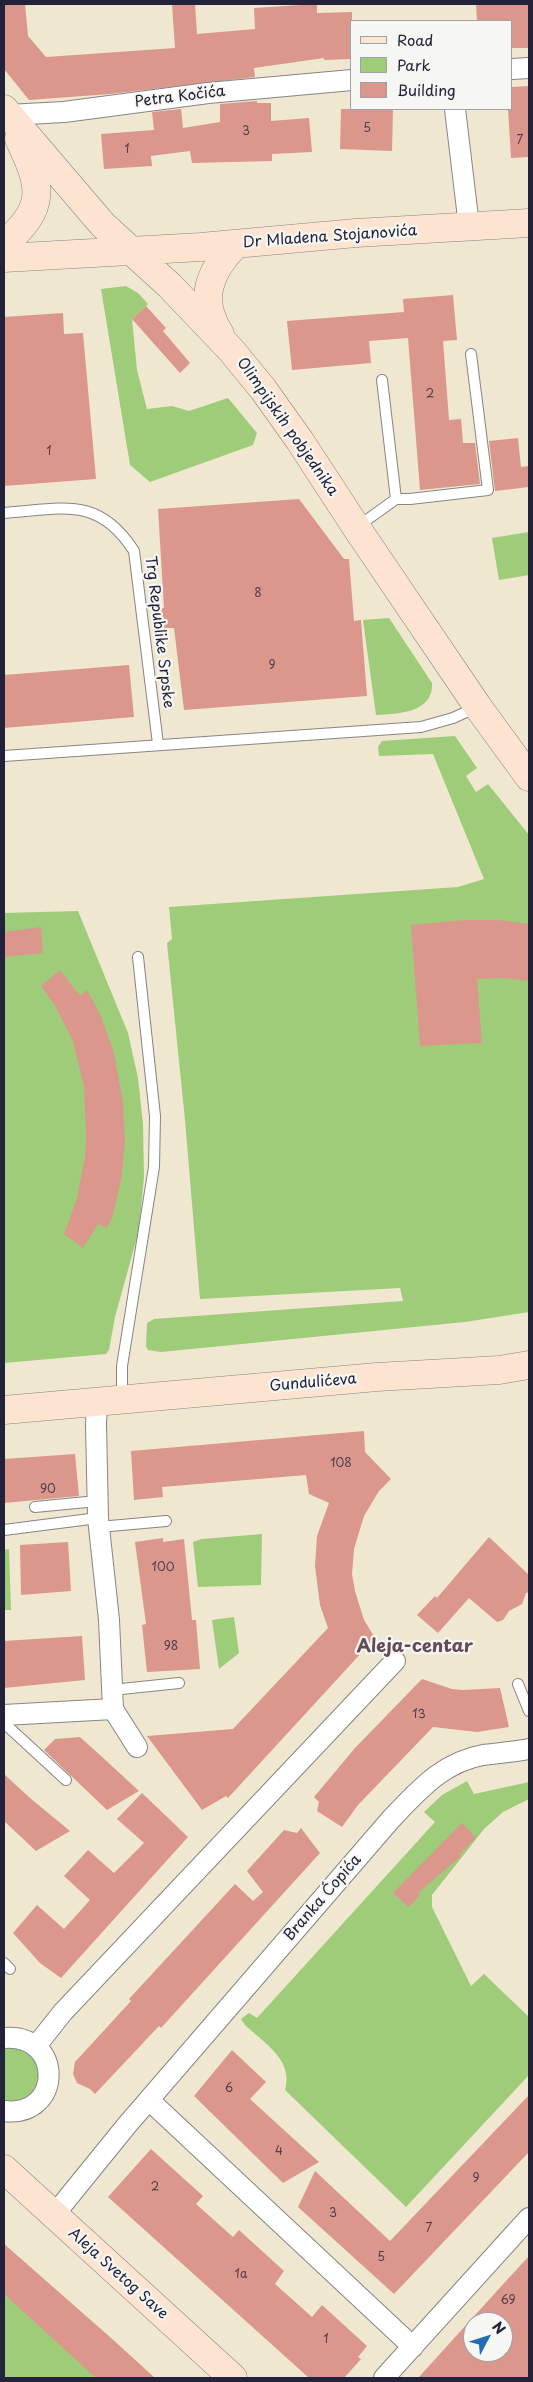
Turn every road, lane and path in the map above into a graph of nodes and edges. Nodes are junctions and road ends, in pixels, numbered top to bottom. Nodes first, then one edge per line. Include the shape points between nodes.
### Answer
1 (529, 68) edge
2 (513, 69) edge
3 (350, 80) edge
4 (455, 110) edge
5 (6, 112) edge
6 (529, 222) edge
7 (469, 226) junction
8 (4, 244) edge
9 (236, 244) junction
10 (132, 250) junction
11 (4, 258) edge
12 (231, 350) junction
13 (470, 354) dead end
14 (382, 380) dead end
15 (396, 499) junction
16 (4, 513) edge
17 (356, 528) junction
18 (478, 707) junction
19 (158, 744) junction
20 (4, 756) edge
21 (529, 777) edge
22 (138, 957) dead end
23 (529, 1365) edge
24 (110, 1402) junction
25 (4, 1410) edge
26 (35, 1507) dead end
27 (98, 1515) junction
28 (166, 1521) dead end
29 (4, 1530) edge
30 (395, 1661) dead end
31 (179, 1683) dead end
32 (518, 1684) dead end
33 (112, 1699) junction
34 (529, 1711) edge
35 (4, 1715) edge
36 (4, 1724) edge
37 (137, 1747) dead end
38 (529, 1749) edge
39 (66, 1780) dead end
40 (4, 2038) edge
41 (36, 2046) junction
42 (149, 2100) junction
43 (4, 2111) edge
44 (4, 2169) edge
45 (54, 2215) junction
46 (529, 2218) edge
47 (413, 2347) junction
48 (233, 2378) edge
49 (384, 2378) edge

1 - 2 street
3 - 5 street, Petra Kočića via 208,93 64,112
4 - 7 street
5 - 8 main road via 31,164 37,193 30,218
5 - 10 main road, Olimpijskih pobjednika via 98,219
6 - 7 main road, Dr Mladena Stojanovića
7 - 9 main road, Dr Mladena Stojanovića
9 - 10 main road, Dr Mladena Stojanovića
9 - 12 main road via 212,275 209,288 215,326
10 - 11 main road, Dr Mladena Stojanovića
10 - 12 main road, Olimpijskih pobjednika
12 - 17 main road, Olimpijskih pobjednika via 300,441
13 - 15 lane via 488,490
14 - 15 lane
15 - 17 lane
16 - 19 lane, Trg Republike Srpske via 72,508 96,513 123,534 134,551
17 - 18 main road, Olimpijskih pobjednika
18 - 19 lane via 453,718 421,726
18 - 21 main road, Olimpijskih pobjednika
19 - 20 lane
22 - 24 lane via 155,1116 154,1167 122,1366
23 - 24 main road, Gundulićeva
24 - 25 main road, Gundulićeva
24 - 27 street via 96,1424
26 - 27 lane
27 - 28 lane
27 - 29 lane
27 - 33 street via 109,1620
30 - 41 street via 63,2012
31 - 33 lane
32 - 34 lane
33 - 35 street
33 - 37 street
36 - 39 lane
38 - 42 street, Branka Ćopića via 460,1761 432,1777 392,1818
40 - 41 street via 26,2040
41 - 43 street via 49,2068 45,2093 26,2109
42 - 45 street, Branka Ćopića
42 - 47 street
44 - 45 main road, Aleja Svetog Save
45 - 48 main road, Aleja Svetog Save
46 - 47 street
47 - 49 street

